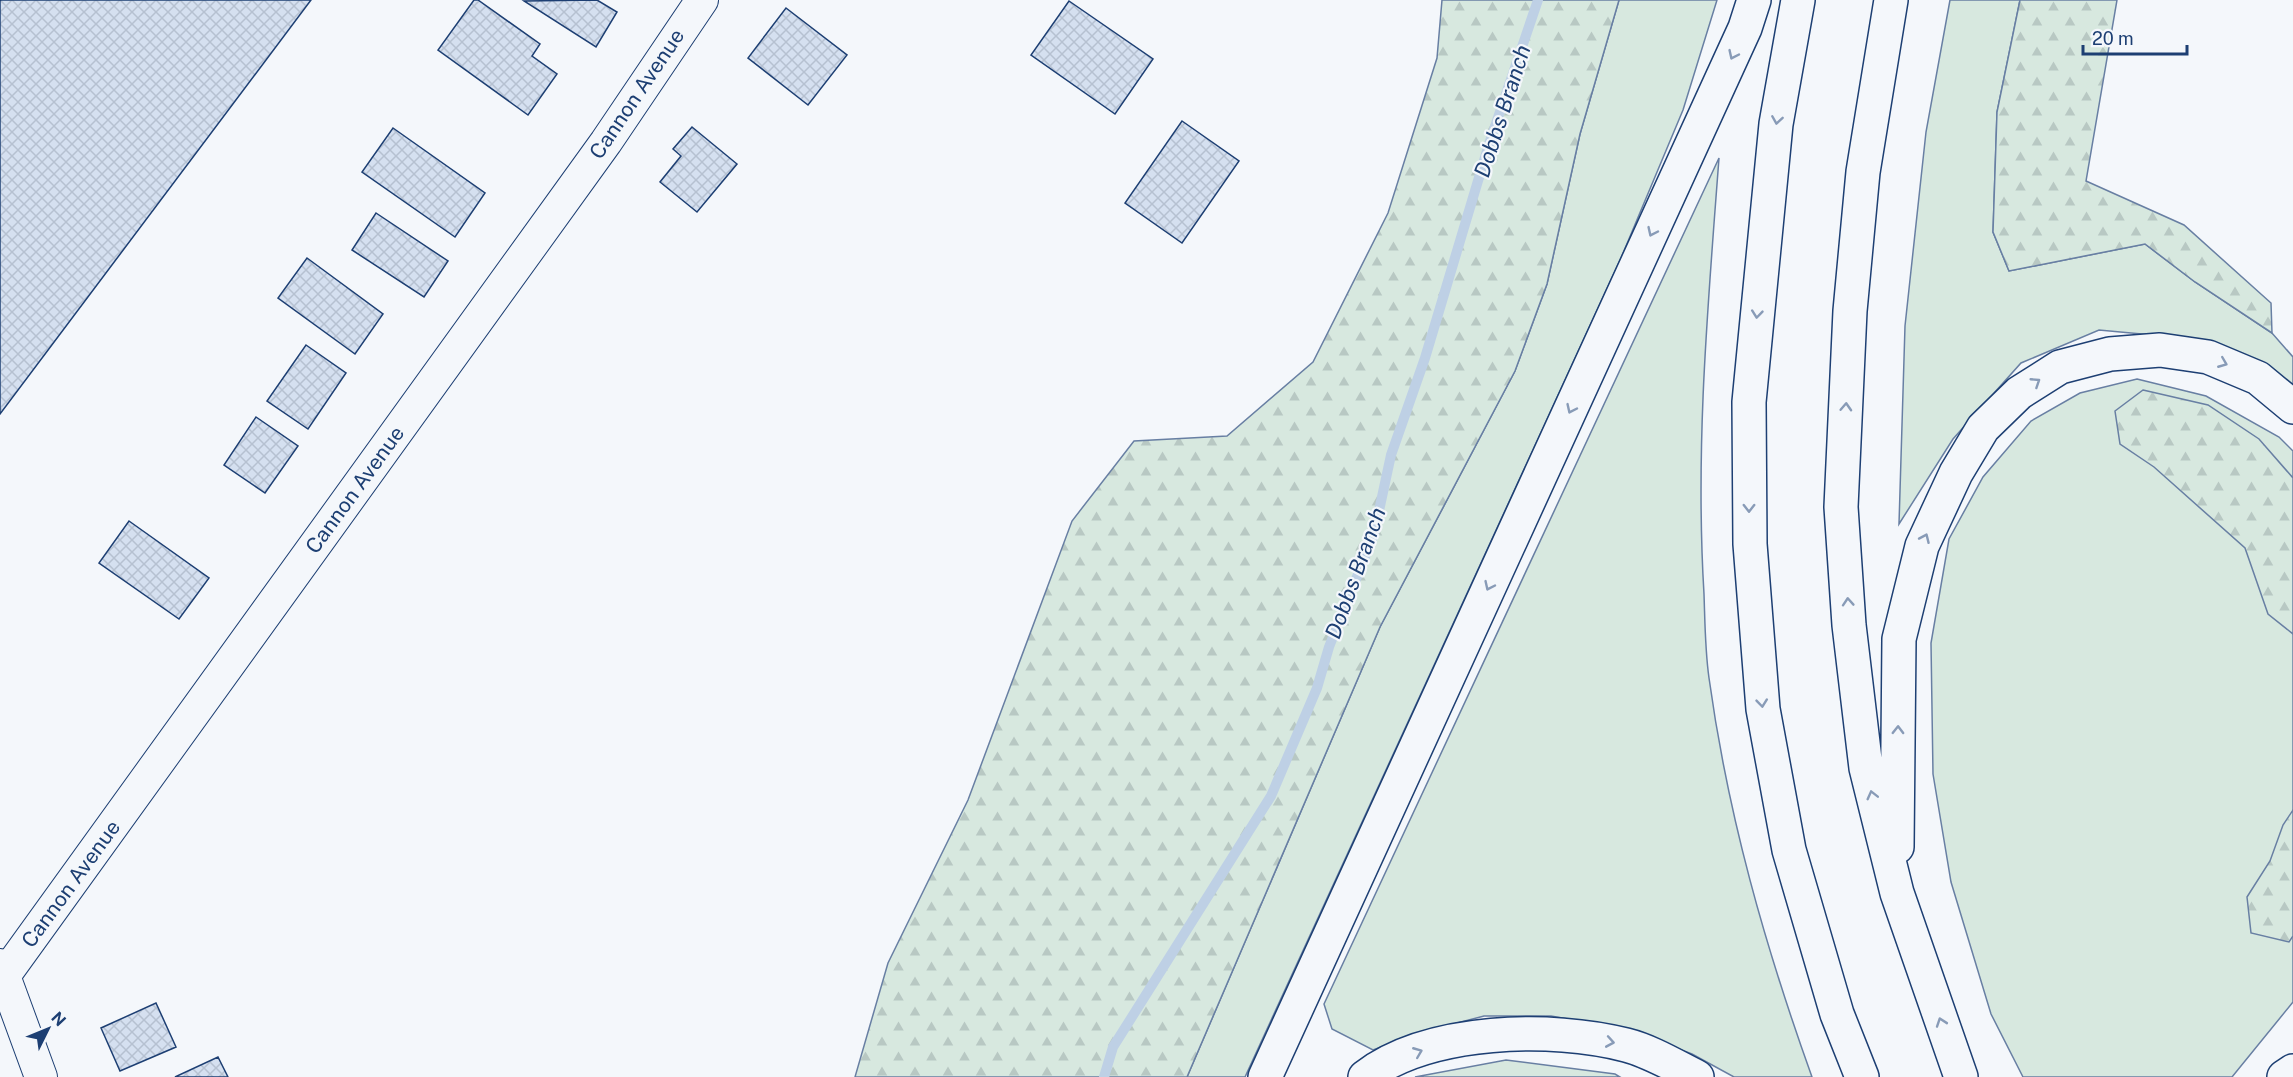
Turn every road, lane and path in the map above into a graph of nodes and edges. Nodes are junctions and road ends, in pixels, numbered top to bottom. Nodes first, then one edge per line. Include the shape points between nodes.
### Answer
1 (702, 0) edge
2 (1754, 0) edge
3 (1798, 0) edge
4 (1891, 0) edge
5 (2293, 407) edge
6 (1897, 893) junction
7 (2, 971) edge
8 (2293, 1071) edge
9 (42, 1077) edge
10 (1265, 1077) edge
11 (1365, 1077) edge
12 (1698, 1077) edge
13 (1862, 1077) edge
14 (1960, 1077) edge
15 (2284, 1077) edge

1 - 7 street, Cannon Avenue via 606,142
2 -> 10 highway via 1745,28
3 -> 13 highway via 1776,124 1749,402 1750,544 1763,709 1789,850 1837,1014
6 -> 4 highway via 1866,768 1849,626 1841,507 1850,311 1863,172
6 -> 5 highway via 1899,639 1922,546 1956,473 1983,428 2019,393 2060,367 2110,354 2160,350 2208,357 2258,378
14 -> 6 highway
7 - 9 street
8 - 15 highway
11 -> 12 highway via 1433,1046 1506,1032 1575,1036 1628,1045

